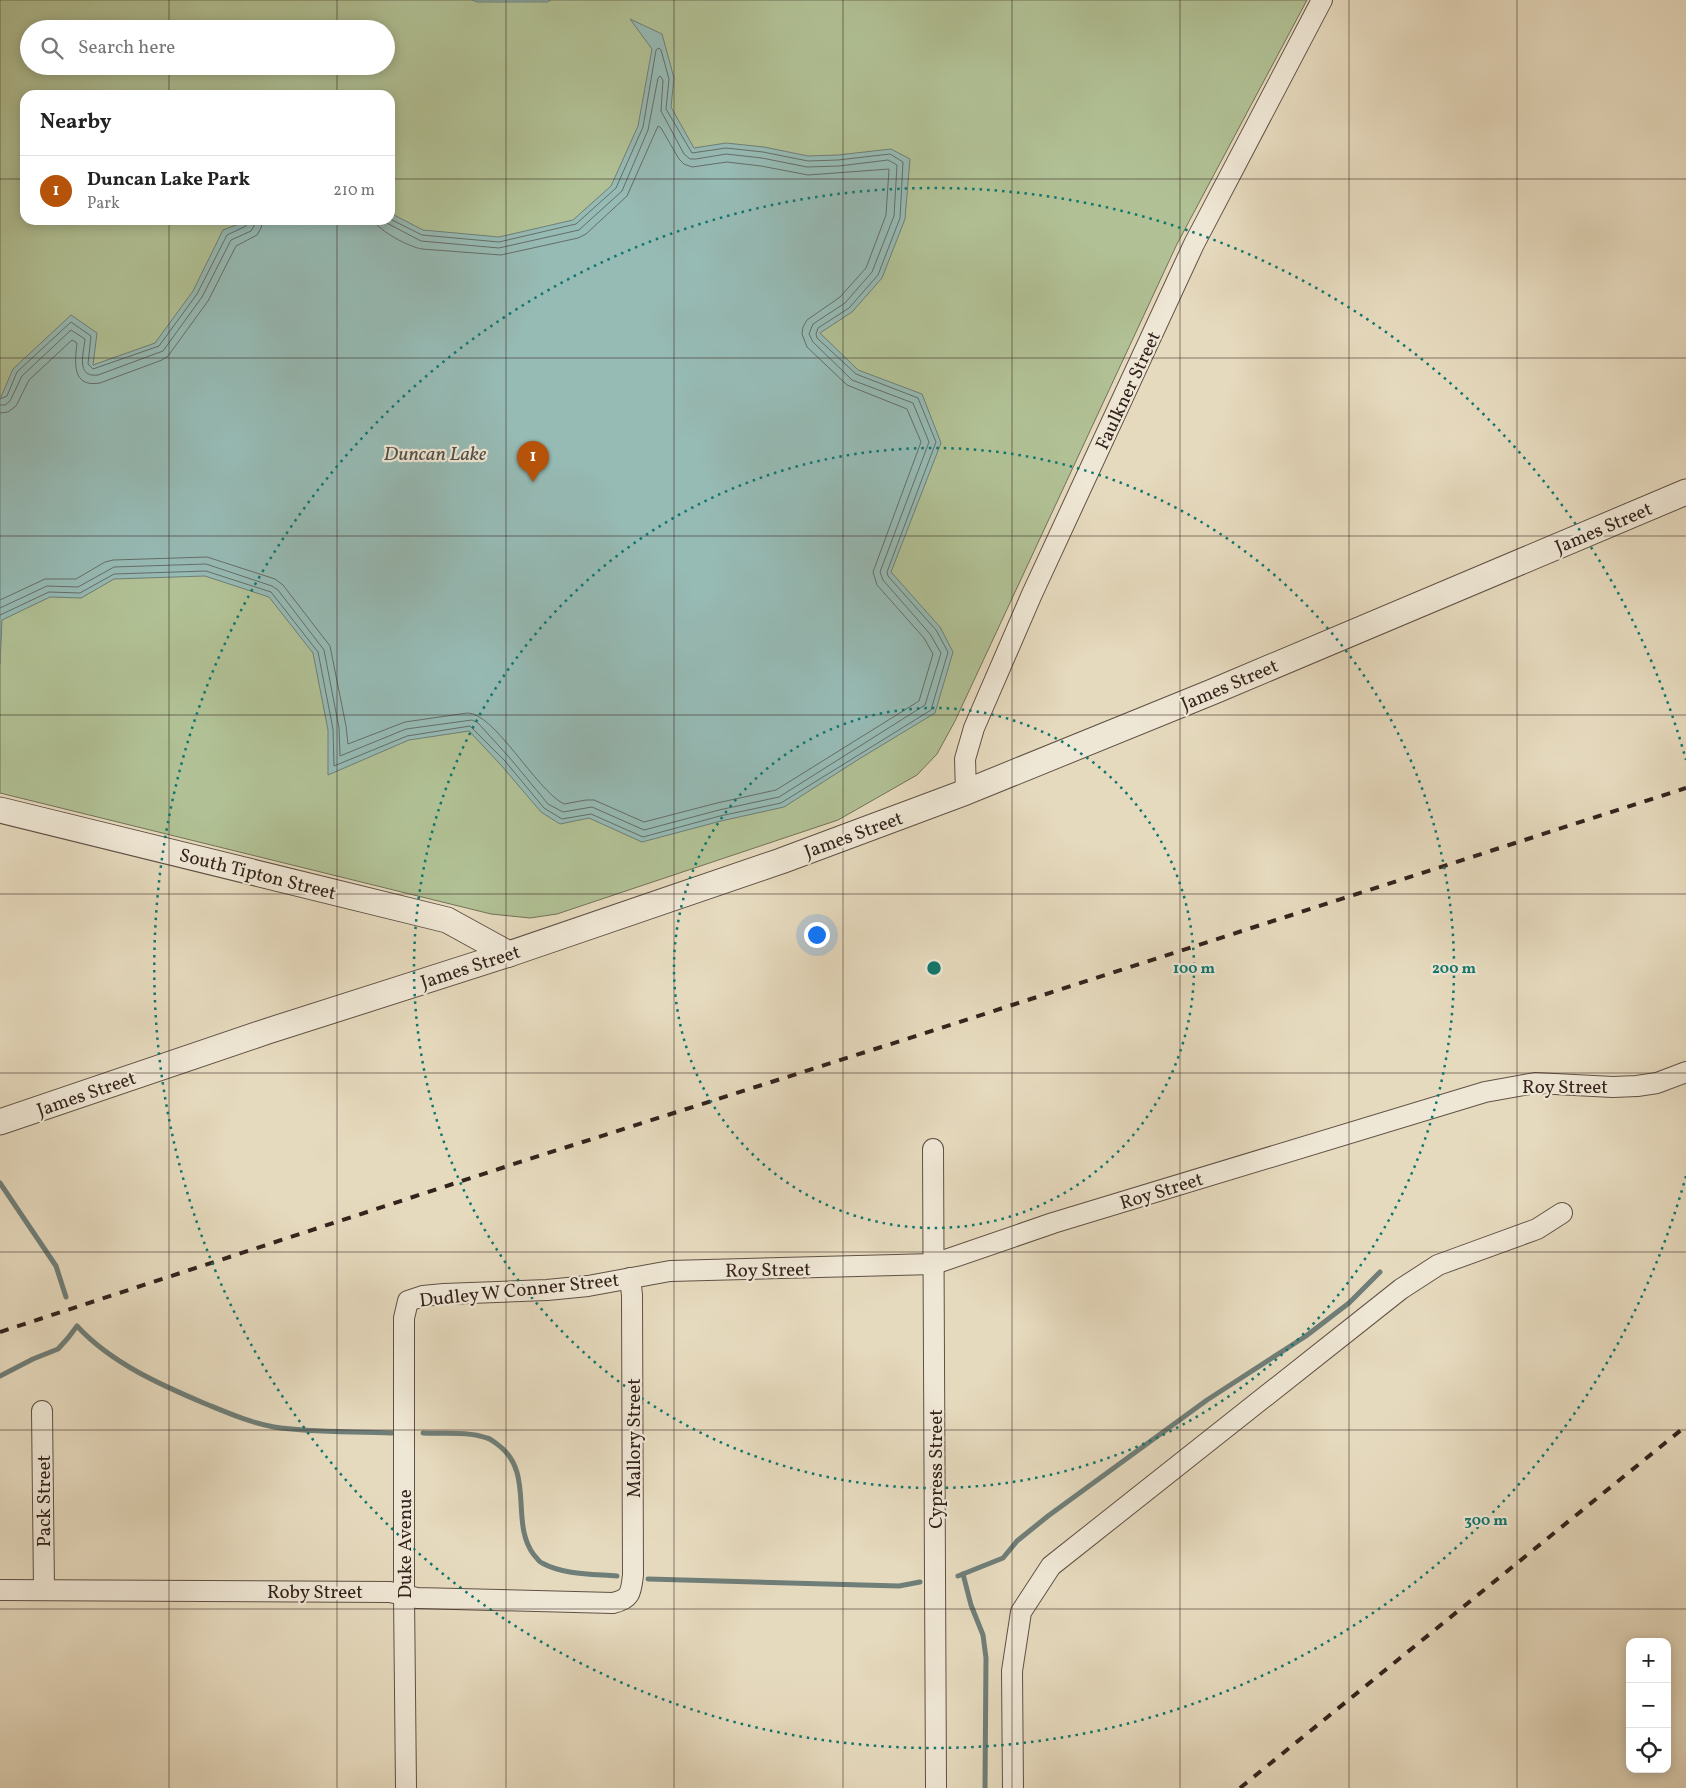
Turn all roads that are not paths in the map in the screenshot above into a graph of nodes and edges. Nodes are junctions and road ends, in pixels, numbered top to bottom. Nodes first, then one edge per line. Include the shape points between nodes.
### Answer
1 (1322, 0) edge
2 (1686, 492) edge
3 (966, 792) junction
4 (0, 810) edge
5 (508, 954) junction
6 (1686, 1072) edge
7 (0, 1122) edge
8 (933, 1149) dead end
9 (1562, 1214) dead end
10 (934, 1264) junction
11 (630, 1278) junction
12 (408, 1301) joint
13 (42, 1411) dead end
14 (0, 1590) edge
15 (44, 1590) junction
16 (404, 1595) junction
17 (628, 1596) joint
18 (406, 1788) edge
19 (936, 1788) edge
20 (1014, 1788) edge

1 - 3 street, Faulkner Street via 1194,244 1032,594 974,728 965,759
2 - 3 street, James Street
3 - 5 street, James Street via 781,861
4 - 5 street, South Tipton Street via 447,920
5 - 7 street, James Street
6 - 10 street, Roy Street via 1637,1086 1535,1083 1485,1092 1053,1223
8 - 10 street, Cypress Street
9 - 20 street via 1536,1229 1438,1266 1401,1289 1051,1566 1021,1612 1012,1671
10 - 11 street, Roy Street via 670,1271
10 - 19 street, Cypress Street
11 - 12 street, Dudley W Conner Street via 588,1286 444,1294
11 - 17 street, Mallory Street via 633,1575
12 - 16 street, Duke Avenue via 404,1318
13 - 15 street, Pack Street
14 - 15 street, Roby Street
15 - 16 street, Roby Street via 390,1592
16 - 17 street, Roby Street via 417,1598 613,1603
16 - 18 street, Duke Avenue

